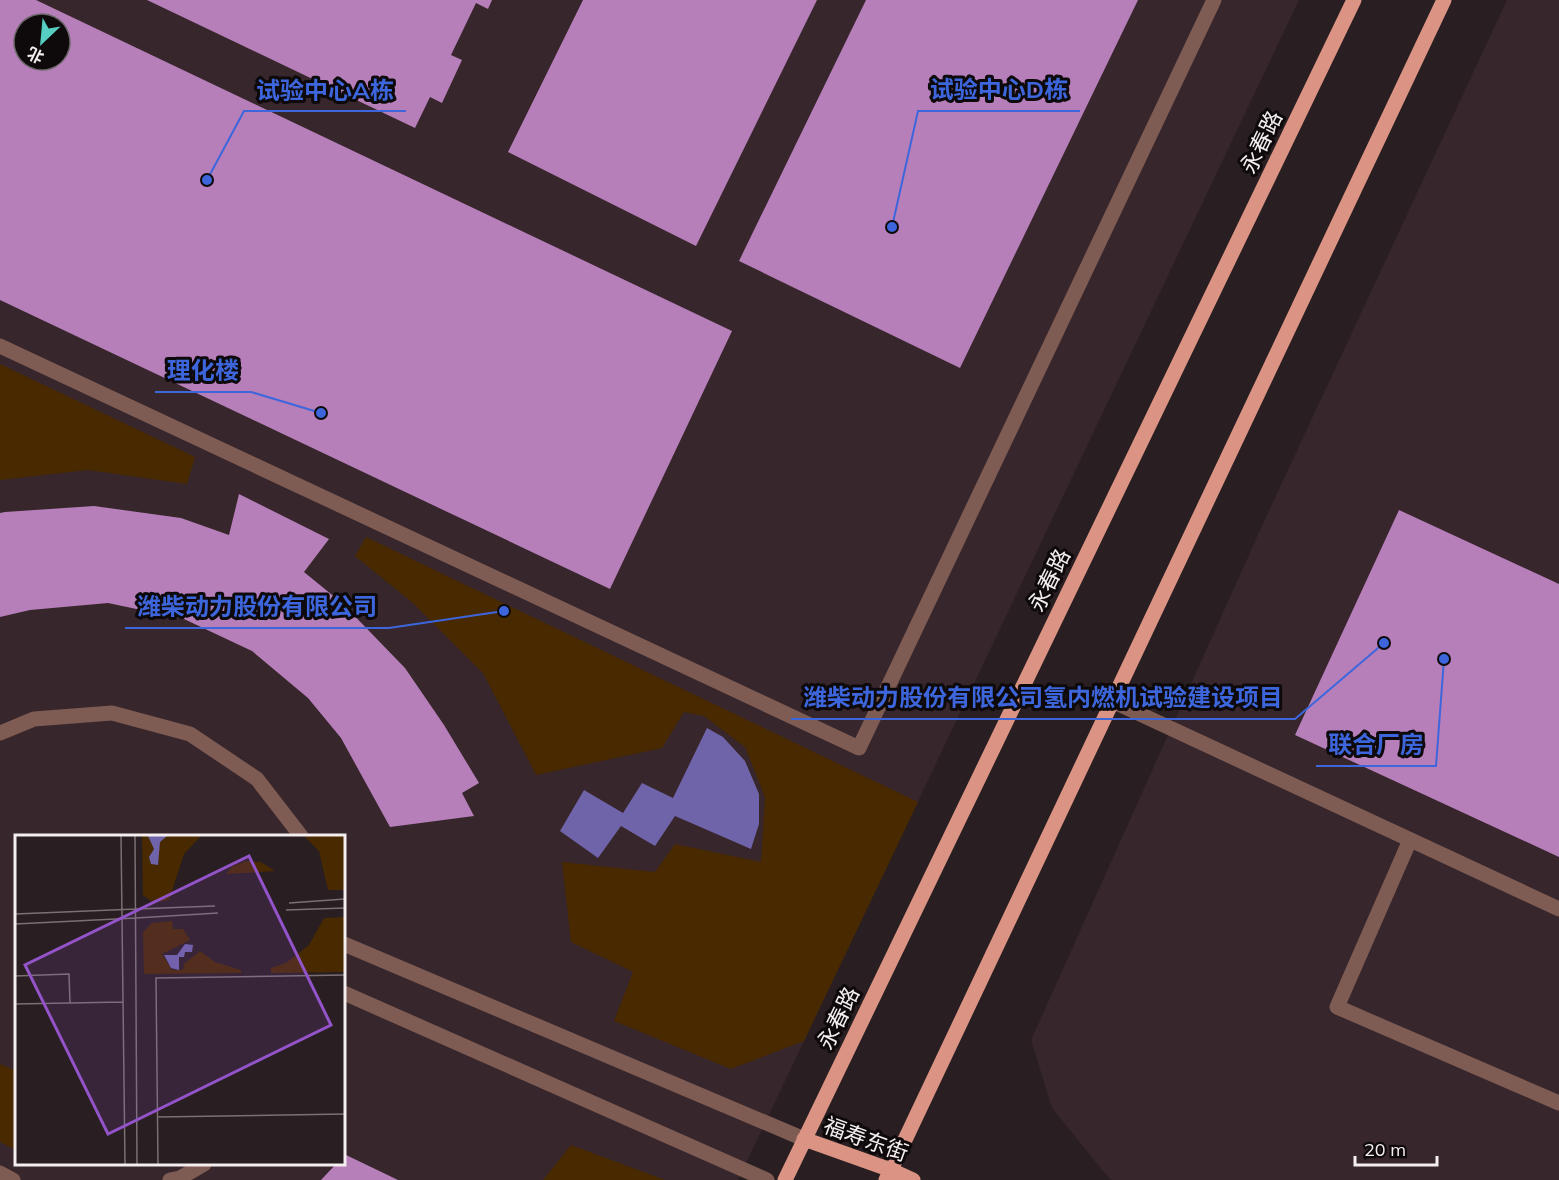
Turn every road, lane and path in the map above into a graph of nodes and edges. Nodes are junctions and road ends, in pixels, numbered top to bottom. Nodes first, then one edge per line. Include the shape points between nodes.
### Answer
1 (1214, 0) edge
2 (1354, 0) edge
3 (1444, 0) edge
4 (0, 346) edge
5 (1112, 701) junction
6 (0, 733) edge
7 (299, 835) edge
8 (1410, 840) junction
9 (1559, 909) edge
10 (345, 944) edge
11 (345, 993) edge
12 (1559, 1103) edge
13 (804, 1139) junction
14 (202, 1165) edge
15 (0, 1173) edge
16 (888, 1175) edge
17 (13, 1180) edge
18 (170, 1180) edge
19 (767, 1180) edge
20 (785, 1180) edge
21 (913, 1180) edge

1 - 4 lane via 859,748
2 - 13 main road, 永春路
3 - 5 main road
5 - 8 lane
5 - 16 main road
6 - 7 lane via 34,719 112,713 190,734 257,779
8 - 9 lane
8 - 12 lane via 1336,1007
10 - 13 lane
11 - 19 lane
13 - 16 main road, 福寿东街
13 - 20 main road, 永春路
14 - 18 lane
15 - 17 lane
16 - 21 main road, 福寿东街

